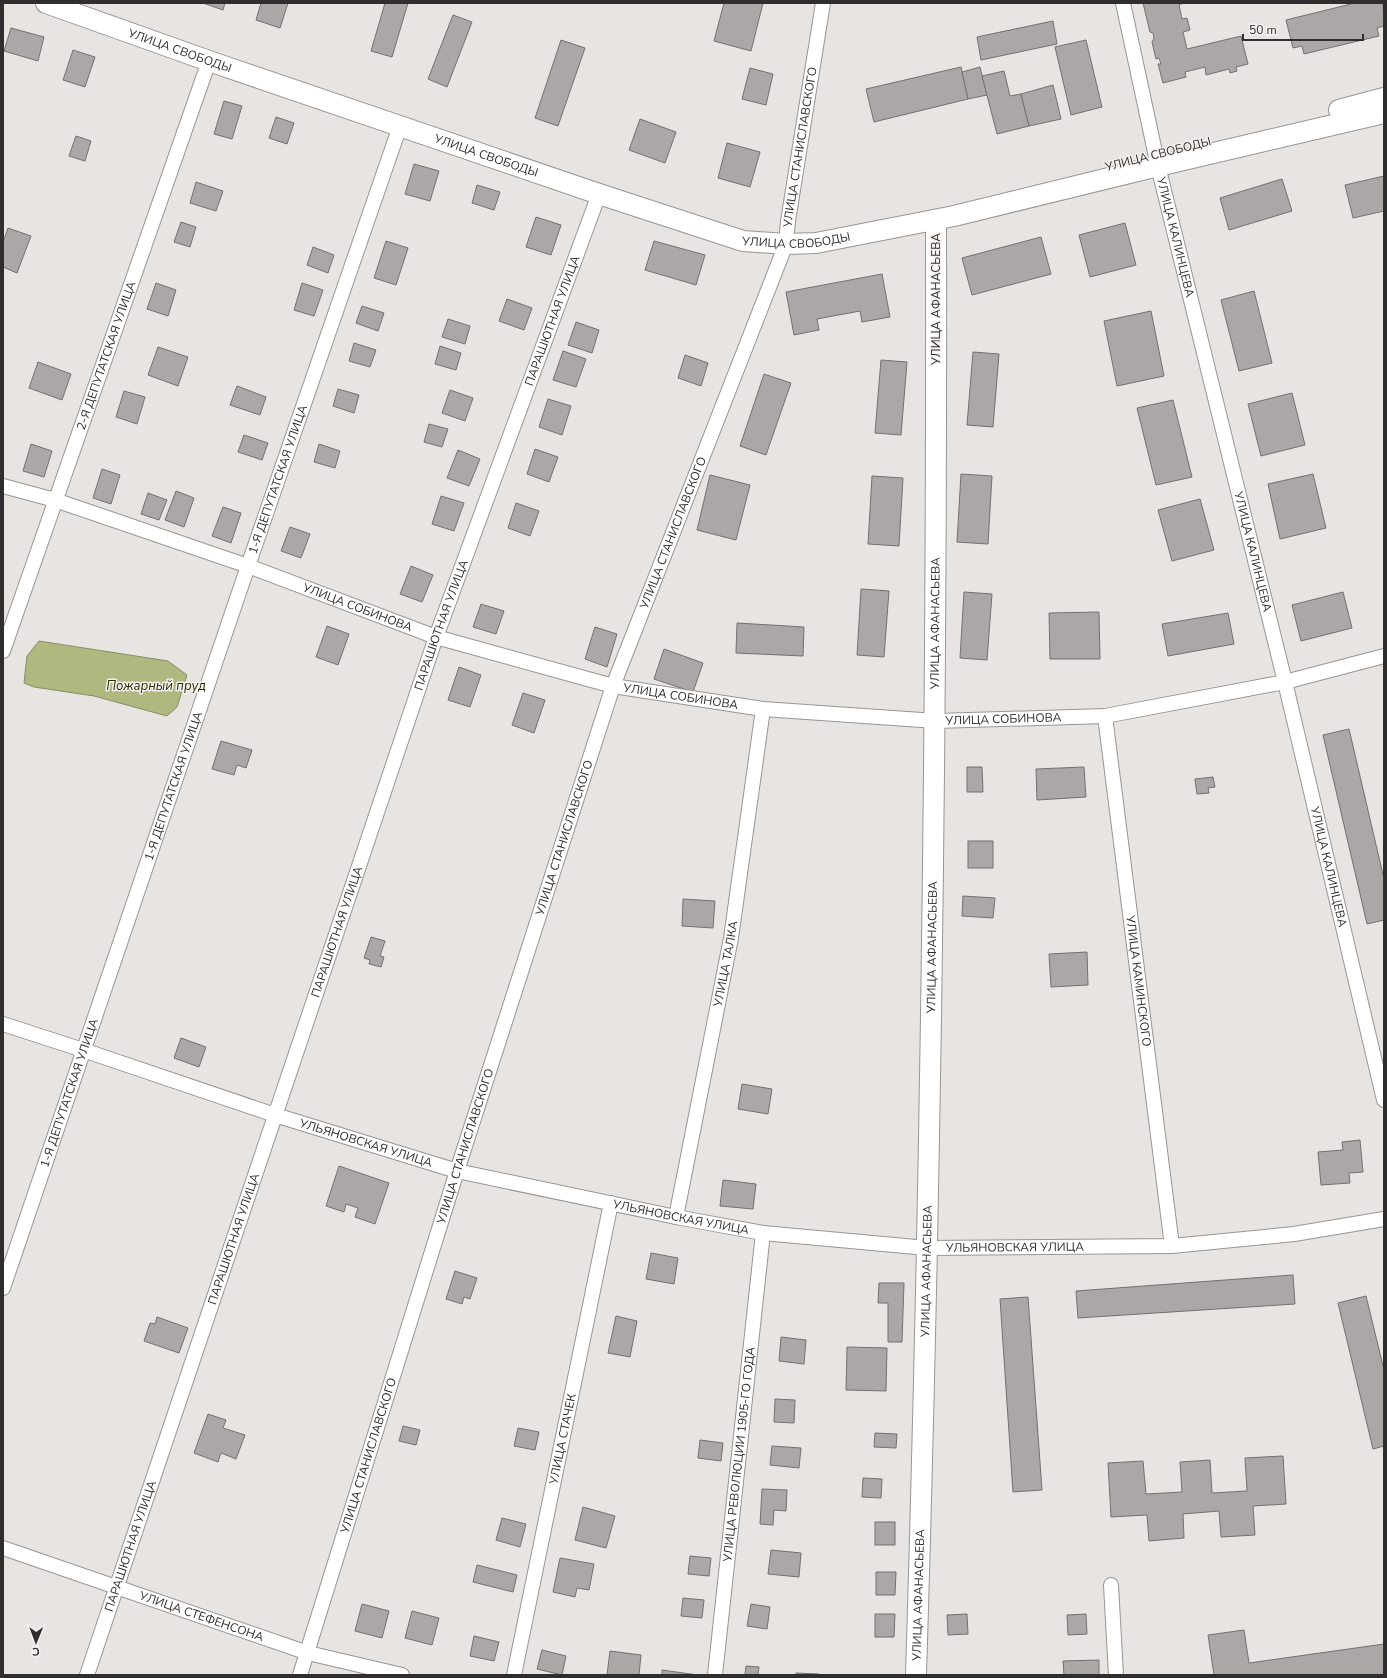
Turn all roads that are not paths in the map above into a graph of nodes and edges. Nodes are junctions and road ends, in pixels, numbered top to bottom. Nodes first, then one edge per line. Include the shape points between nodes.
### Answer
1 (46, 3) edge
2 (823, 3) edge
3 (1123, 3) edge
4 (209, 61) junction
5 (1384, 98) edge
6 (1384, 113) edge
7 (400, 126) junction
8 (1157, 160) junction
9 (600, 194) junction
10 (936, 220) junction
11 (786, 244) junction
12 (3, 486) edge
13 (55, 500) junction
14 (248, 566) junction
15 (436, 637) junction
16 (3, 651) edge
17 (1384, 656) edge
18 (1285, 682) junction
19 (613, 686) junction
20 (763, 708) junction
21 (1105, 716) junction
22 (936, 721) junction
23 (3, 1024) edge
24 (83, 1050) junction
25 (1384, 1100) edge
26 (275, 1115) junction
27 (457, 1171) junction
28 (611, 1204) junction
29 (676, 1217) junction
30 (1384, 1219) edge
31 (763, 1233) junction
32 (1172, 1246) junction
33 (927, 1248) junction
34 (3, 1288) edge
35 (3, 1548) edge
36 (1111, 1585) dead end
37 (116, 1586) junction
38 (308, 1653) junction
39 (87, 1675) edge
40 (300, 1675) edge
41 (402, 1675) edge
42 (514, 1675) edge
43 (715, 1675) edge
44 (916, 1675) edge
45 (1116, 1675) edge

1 - 4 street, УЛИЦА СВОБОДЫ
2 - 11 street, УЛИЦА СТАНИСЛАВСКОГО
3 - 8 street, УЛИЦА КАЛИНЦЕВА
4 - 7 street, УЛИЦА СВОБОДЫ
4 - 13 street, 2-Я ДЕПУТАТСКАЯ УЛИЦА
5 - 8 street, УЛИЦА СВОБОДЫ
6 - 8 street, УЛИЦА СВОБОДЫ
7 - 9 street, УЛИЦА СВОБОДЫ
7 - 14 street, 1-Я ДЕПУТАТСКАЯ УЛИЦА
8 - 10 street, УЛИЦА СВОБОДЫ
8 - 18 street, УЛИЦА КАЛИНЦЕВА
9 - 11 street, УЛИЦА СВОБОДЫ via 743,240
9 - 15 street, ПАРАШЮТНАЯ УЛИЦА
10 - 11 street, УЛИЦА СВОБОДЫ via 816,243
10 - 22 street, УЛИЦА АФАНАСЬЕВА
11 - 19 street, УЛИЦА СТАНИСЛАВСКОГО
12 - 13 street, УЛИЦА СОБИНОВА
13 - 14 street, УЛИЦА СОБИНОВА
13 - 16 street, 2-Я ДЕПУТАТСКАЯ УЛИЦА
14 - 15 street, УЛИЦА СОБИНОВА
14 - 24 street, 1-Я ДЕПУТАТСКАЯ УЛИЦА
15 - 19 street, УЛИЦА СОБИНОВА
15 - 26 street, ПАРАШЮТНАЯ УЛИЦА
17 - 18 street, УЛИЦА СОБИНОВА
18 - 21 street, УЛИЦА СОБИНОВА
18 - 25 street, УЛИЦА КАЛИНЦЕВА
19 - 20 street, УЛИЦА СОБИНОВА
19 - 27 street, УЛИЦА СТАНИСЛАВСКОГО
20 - 22 street, УЛИЦА СОБИНОВА
20 - 29 street, УЛИЦА ТАЛКА via 731,938
21 - 22 street, УЛИЦА СОБИНОВА
21 - 32 street, УЛИЦА КАМИНСКОГО
22 - 33 street, УЛИЦА АФАНАСЬЕВА
23 - 24 street, УЛЬЯНОВСКАЯ УЛИЦА
24 - 26 street, УЛЬЯНОВСКАЯ УЛИЦА
24 - 34 street, 1-Я ДЕПУТАТСКАЯ УЛИЦА
26 - 27 street, УЛЬЯНОВСКАЯ УЛИЦА
26 - 37 street, ПАРАШЮТНАЯ УЛИЦА
27 - 28 street, УЛЬЯНОВСКАЯ УЛИЦА
27 - 38 street, УЛИЦА СТАНИСЛАВСКОГО
28 - 29 street, УЛЬЯНОВСКАЯ УЛИЦА
28 - 42 street, УЛИЦА СТАЧЕК
29 - 31 street, УЛЬЯНОВСКАЯ УЛИЦА
30 - 32 street, УЛЬЯНОВСКАЯ УЛИЦА via 1294,1234
31 - 33 street, УЛЬЯНОВСКАЯ УЛИЦА
31 - 43 street, УЛИЦА РЕВОЛЮЦИИ 1905-ГО ГОДА
32 - 33 street, УЛЬЯНОВСКАЯ УЛИЦА
33 - 44 street, УЛИЦА АФАНАСЬЕВА
35 - 37 street, УЛИЦА СТЕФЕНСОНА
36 - 45 street
37 - 38 street, УЛИЦА СТЕФЕНСОНА
37 - 39 street, ПАРАШЮТНАЯ УЛИЦА
38 - 40 street, УЛИЦА СТАНИСЛАВСКОГО
38 - 41 street, УЛИЦА СТЕФЕНСОНА

